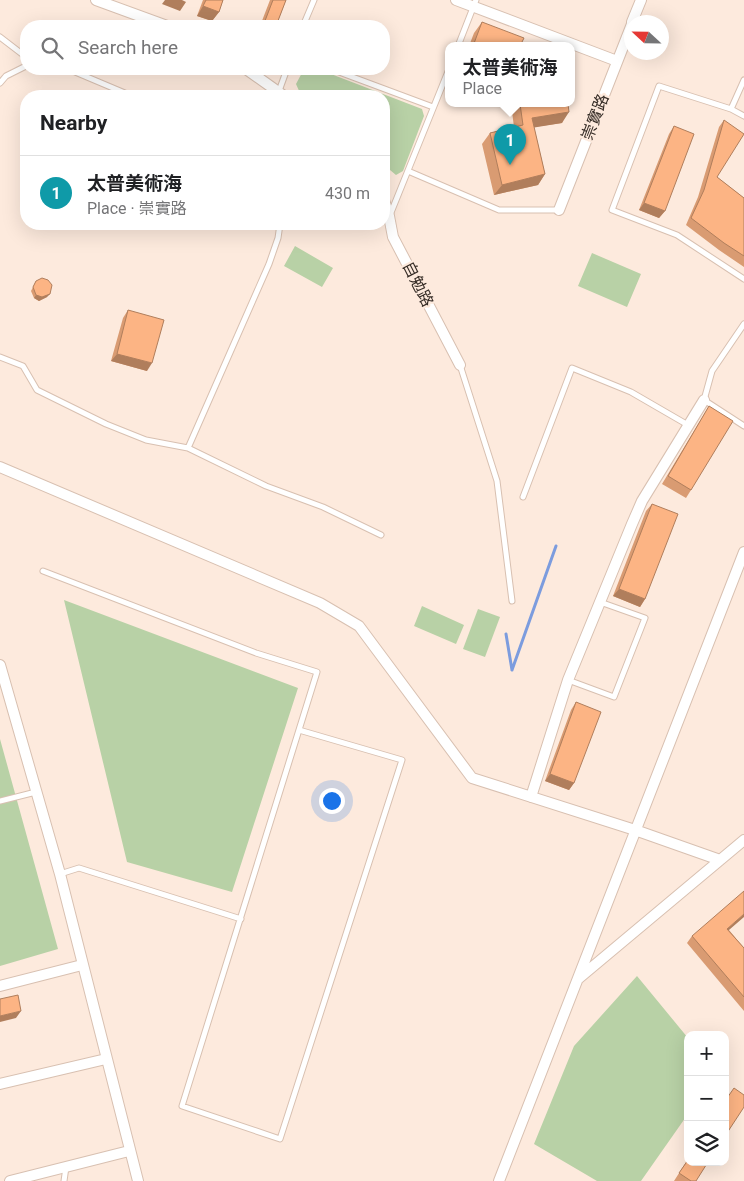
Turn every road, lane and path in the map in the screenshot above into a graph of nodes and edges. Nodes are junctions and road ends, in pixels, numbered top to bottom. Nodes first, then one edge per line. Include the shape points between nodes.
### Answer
1 (96, 0) edge
2 (314, 0) edge
3 (456, 0) edge
4 (641, 0) edge
5 (475, 3) edge
6 (635, 15) edge
7 (151, 20) edge
8 (306, 20) edge
9 (0, 36) edge
10 (460, 42) edge
11 (570, 42) edge
12 (624, 43) edge
13 (575, 44) edge
14 (20, 52) edge
15 (617, 61) junction
16 (20, 69) edge
17 (82, 75) edge
18 (255, 75) edge
19 (286, 75) edge
20 (347, 75) edge
21 (445, 79) edge
22 (744, 80) edge
23 (0, 82) edge
24 (118, 90) edge
25 (276, 90) edge
26 (283, 90) edge
27 (388, 90) edge
28 (390, 91) edge
29 (434, 107) junction
30 (731, 109) junction
31 (744, 116) edge
32 (408, 171) junction
33 (559, 210) joint
34 (390, 216) joint
35 (279, 230) edge
36 (744, 279) edge
37 (744, 324) edge
38 (0, 357) edge
39 (460, 365) joint
40 (704, 400) junction
41 (688, 425) junction
42 (744, 426) edge
43 (188, 448) junction
44 (0, 467) edge
45 (522, 497) dead end
46 (381, 535) dead end
47 (744, 552) edge
48 (43, 571) dead end
49 (512, 601) dead end
50 (600, 602) junction
51 (0, 665) edge
52 (568, 680) junction
53 (299, 730) junction
54 (37, 792) junction
55 (530, 797) junction
56 (0, 801) edge
57 (635, 830) junction
58 (744, 840) edge
59 (720, 860) junction
60 (60, 874) junction
61 (241, 918) junction
62 (82, 965) junction
63 (578, 979) junction
64 (0, 986) edge
65 (106, 1059) junction
66 (0, 1084) edge
67 (129, 1150) junction
68 (66, 1167) junction
69 (10, 1181) edge
70 (64, 1181) edge
71 (138, 1181) edge
72 (499, 1181) edge

1 - 7 street
2 - 8 lane
3 - 5 street
4 - 6 street, 崇實路
5 - 10 lane
5 - 11 street
9 - 14 lane
12 - 15 street, 崇實路
13 - 15 street
15 - 33 street, 崇實路
16 - 23 lane
17 - 24 lane
18 - 25 street
19 - 26 lane
20 - 27 lane
21 - 29 lane
22 - 30 lane
28 - 29 lane
29 - 32 lane
30 - 31 lane
30 - 36 lane via 659,86 612,210 677,235
32 - 33 lane via 499,210
32 - 34 lane
34 - 39 street, 自勉路 via 393,237
35 - 43 lane via 268,264
37 - 40 lane via 712,371
38 - 43 lane via 23,366 37,390 106,424 146,440
39 - 49 lane via 497,481
40 - 41 street
40 - 42 lane
41 - 45 lane via 631,392 572,368
41 - 50 street via 642,501
43 - 46 lane via 266,486 324,507
44 - 55 street via 320,603 359,626 472,778
47 - 57 street
48 - 53 lane via 256,653 317,672
50 - 52 street
50 - 52 lane via 645,618 614,697
51 - 54 street
52 - 55 street
53 - 61 lane
53 - 61 lane via 402,760 280,1139 182,1106
54 - 56 lane
54 - 60 street
55 - 57 street
57 - 59 street
57 - 63 street
58 - 59 street
59 - 63 street
60 - 61 lane via 79,868
60 - 62 street
62 - 64 street
62 - 65 street
63 - 72 street
65 - 66 street
65 - 67 street
67 - 68 street
67 - 71 street
68 - 69 street
68 - 70 lane

